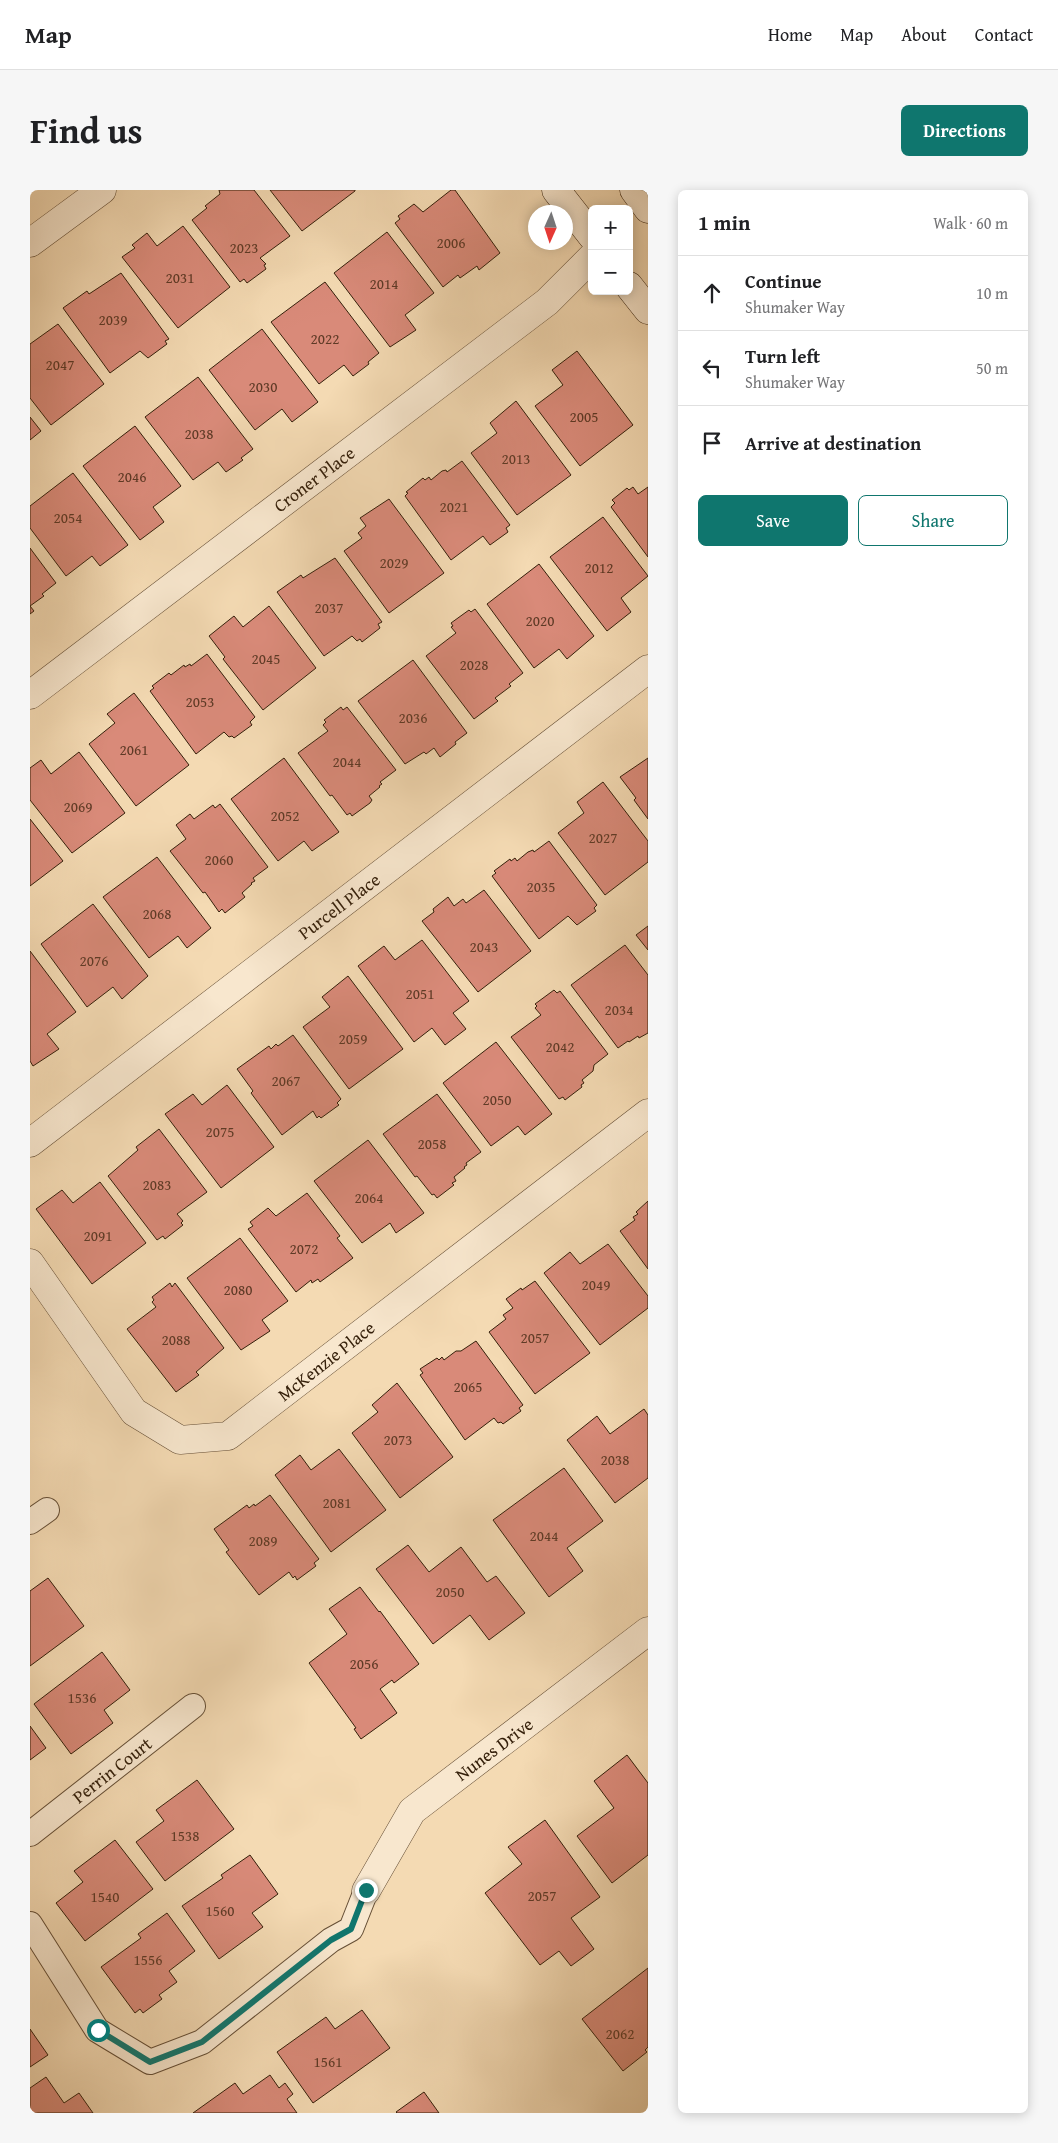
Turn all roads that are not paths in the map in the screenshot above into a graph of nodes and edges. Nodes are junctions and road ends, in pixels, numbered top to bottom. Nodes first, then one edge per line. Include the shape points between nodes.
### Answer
1 (102, 190) edge
2 (556, 190) edge
3 (634, 190) edge
4 (648, 209) edge
5 (588, 231) edge
6 (30, 243) edge
7 (588, 261) edge
8 (633, 291) edge
9 (648, 310) edge
10 (648, 669) edge
11 (30, 695) edge
12 (648, 1113) edge
13 (30, 1143) edge
14 (30, 1264) edge
15 (648, 1631) edge
16 (193, 1706) dead end
17 (30, 1834) edge
18 (366, 1890) joint
19 (30, 1924) edge

1 - 6 street
2 - 5 street
3 - 4 street
7 - 11 street, Croner Place via 547,302
8 - 9 street
10 - 13 street, Purcell Place
12 - 14 street, McKenzie Place via 228,1436 180,1440 134,1412
15 - 18 street, Nunes Drive via 412,1811
16 - 17 lane, Perrin Court
18 - 19 lane via 351,1929 331,1940 202,2042 150,2062 98,2030

